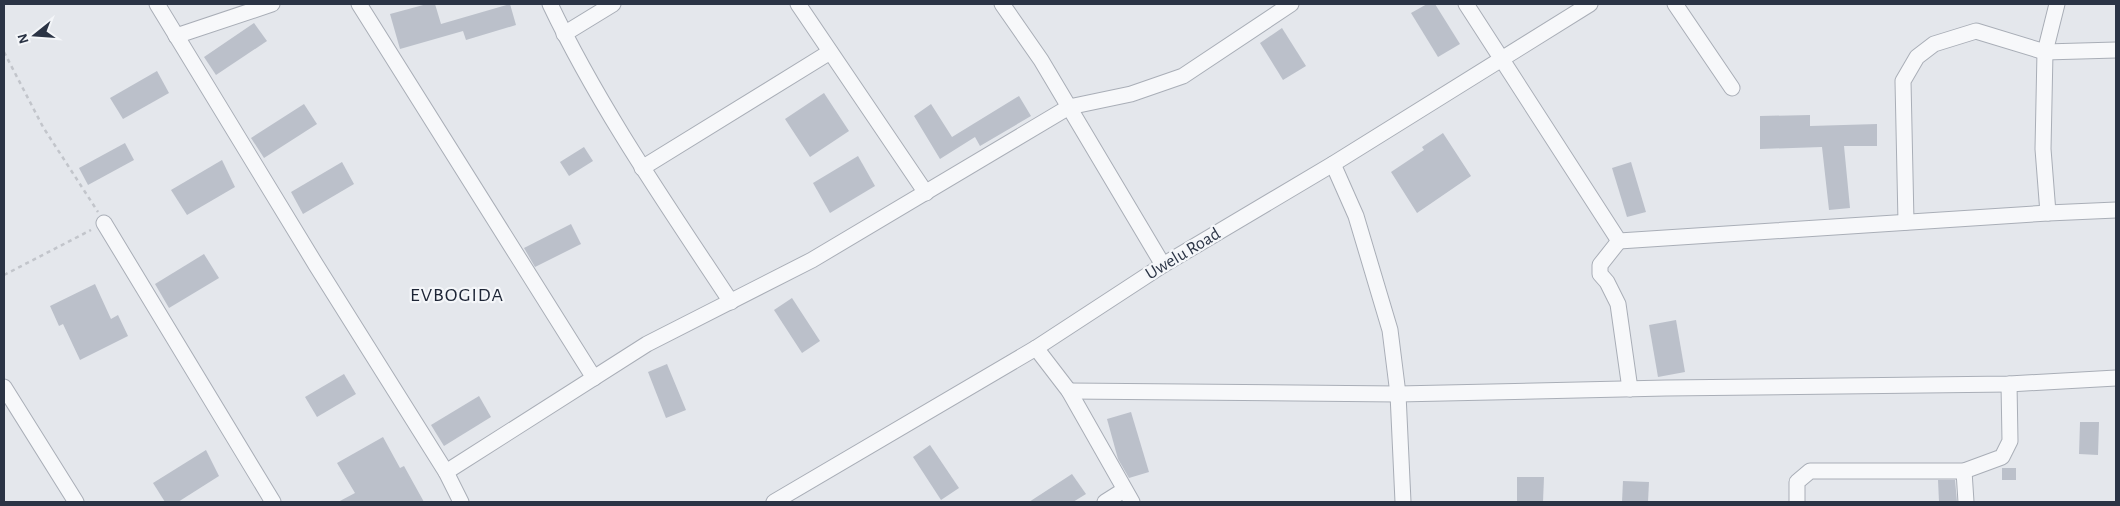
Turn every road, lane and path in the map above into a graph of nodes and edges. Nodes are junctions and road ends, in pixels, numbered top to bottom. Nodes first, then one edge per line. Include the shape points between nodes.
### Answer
1 (157, 4) edge
2 (272, 4) edge
3 (360, 4) edge
4 (550, 4) edge
5 (613, 4) edge
6 (798, 4) edge
7 (1002, 4) edge
8 (1291, 4) edge
9 (1466, 4) edge
10 (1590, 4) edge
11 (1674, 4) edge
12 (2056, 4) edge
13 (564, 34) junction
14 (176, 36) junction
15 (2116, 50) edge
16 (4, 52) edge
17 (830, 52) junction
18 (2045, 52) junction
19 (1501, 59) junction
20 (1732, 88) dead end
21 (1069, 107) junction
22 (1333, 164) junction
23 (642, 168) junction
24 (926, 192) junction
25 (2116, 210) edge
26 (2048, 213) junction
27 (1906, 222) junction
28 (104, 223) junction
29 (1619, 241) junction
30 (1163, 265) junction
31 (4, 275) edge
32 (731, 302) junction
33 (1036, 348) junction
34 (594, 378) junction
35 (2116, 378) edge
36 (2009, 384) junction
37 (4, 387) edge
38 (1630, 389) junction
39 (1069, 391) junction
40 (1398, 394) junction
41 (1964, 471) junction
42 (446, 472) junction
43 (1128, 496) edge
44 (76, 502) edge
45 (274, 502) edge
46 (461, 502) edge
47 (774, 502) edge
48 (1105, 502) edge
49 (1403, 502) edge
50 (1797, 502) edge
51 (1966, 502) edge

1 - 14 street
2 - 14 street
3 - 34 street
4 - 13 street
5 - 13 street
6 - 17 street
7 - 21 street
8 - 21 street via 1182,76 1131,94
9 - 19 street
10 - 19 street, Uwelu Road
11 - 20 street
12 - 18 street
13 - 23 street
14 - 42 street
15 - 18 street
16 - 28 path via 43,127
17 - 23 street
17 - 24 street
18 - 26 street via 2043,148
18 - 27 street via 1976,31 1934,44 1917,57 1903,81
19 - 22 street, Uwelu Road
19 - 29 street
21 - 24 street
21 - 30 street
22 - 30 street, Uwelu Road
22 - 40 street via 1356,216 1390,330
23 - 32 street
24 - 32 street via 812,260
25 - 26 street
26 - 27 street
27 - 29 street
28 - 31 path
28 - 45 street
29 - 38 street via 1600,264 1600,274 1618,304
30 - 33 street, Uwelu Road
32 - 34 street via 647,344
33 - 39 street
33 - 47 street, Uwelu Road
34 - 42 street
35 - 36 street
36 - 38 street
36 - 41 street via 2010,441 2002,457
37 - 44 street
38 - 40 street
39 - 40 street
39 - 43 street
40 - 49 street
41 - 50 street via 1810,472 1797,482
41 - 51 street
42 - 46 street
43 - 48 street

